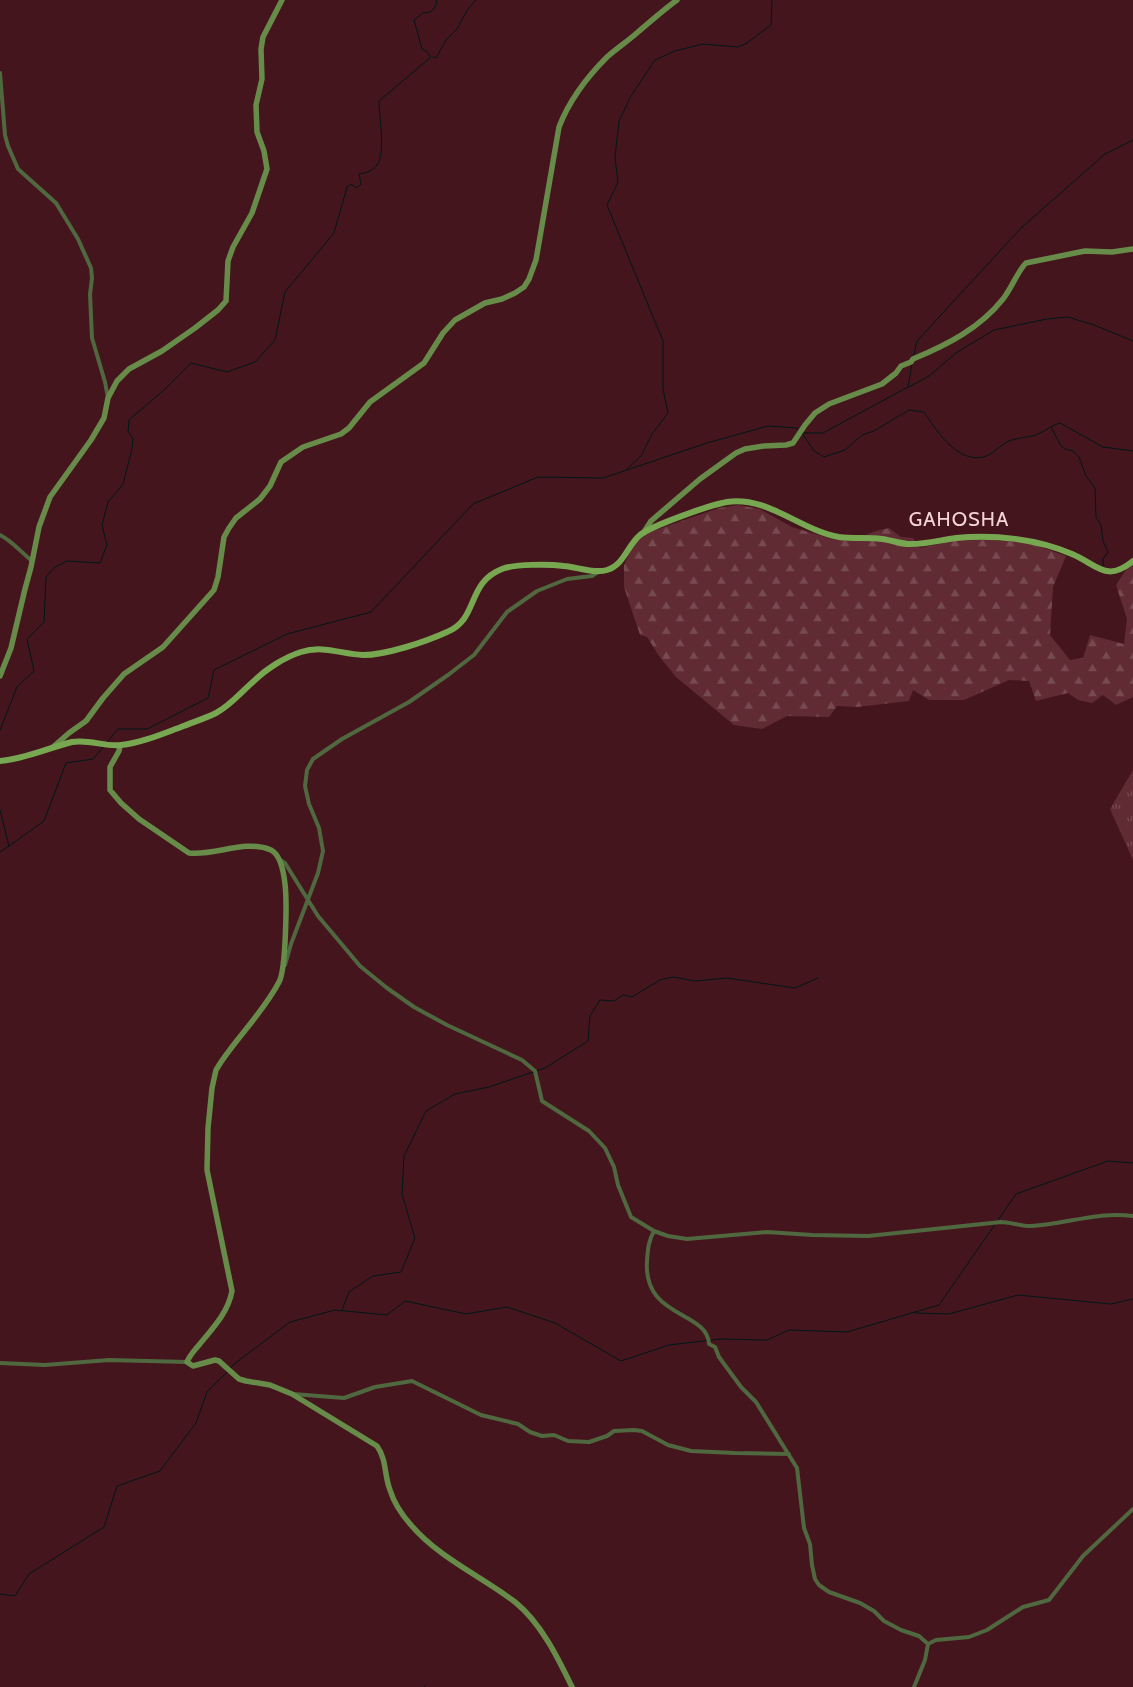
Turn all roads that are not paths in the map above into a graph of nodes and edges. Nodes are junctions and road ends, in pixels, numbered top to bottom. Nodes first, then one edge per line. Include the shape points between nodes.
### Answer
1 (282, 0) edge
2 (676, 0) edge
3 (0, 73) edge
4 (1133, 248) edge
5 (102, 352) dead end
6 (98, 355) junction
7 (108, 398) junction
8 (644, 532) junction
9 (0, 535) edge
10 (1133, 560) edge
11 (32, 561) junction
12 (598, 571) junction
13 (151, 648) dead end
14 (155, 654) junction
15 (0, 676) edge
16 (115, 683) junction
17 (119, 689) dead end
18 (53, 746) junction
19 (120, 746) junction
20 (0, 761) edge
21 (278, 858) junction
22 (308, 898) junction
23 (283, 972) junction
24 (1133, 1216) edge
25 (654, 1231) junction
26 (0, 1362) edge
27 (188, 1362) junction
28 (292, 1394) junction
29 (789, 1454) junction
30 (1133, 1509) edge
31 (928, 1644) junction
32 (572, 1687) edge
33 (914, 1687) edge

1 - 7 street via 263,37 262,79 256,105 257,132 267,169 252,213 228,261 226,301 162,352 125,372
2 - 14 street via 608,56 564,112 536,260 524,287 455,320 424,363 370,402 349,428 304,447 281,462 270,486 260,499 236,518 224,537 214,590
3 - 6 street via 5,135 18,169 56,203 91,268 92,338
4 - 8 street via 1112,252 1085,251 1026,263 1011,290 994,310 960,337 901,366 882,384 822,408 790,444 736,453 658,514
5 - 6 street
6 - 7 street
7 - 11 street via 104,418 85,450 52,492 39,527
8 - 10 main road via 724,502 746,501 838,537 905,544 974,537 1023,539 1070,553 1110,572 1117,572
8 - 12 main road via 618,565
9 - 11 street
11 - 15 street via 11,648
12 - 19 main road via 563,565 503,568 486,578 478,588 458,627 386,652 349,654 322,648 298,653 267,670 236,699 215,713
12 - 22 street via 592,576 567,579 537,590 507,612 474,655 448,675 313,759 307,770 305,786 323,851
13 - 14 street
14 - 16 street
16 - 17 street
16 - 18 street via 86,721
18 - 19 main road via 81,741
18 - 20 main road via 15,760
19 - 21 street via 110,767 110,790 128,809 180,848 201,854 245,847 263,848
21 - 22 street via 285,863
21 - 23 street via 285,885
22 - 23 street
22 - 25 street via 318,916 360,966 387,988 414,1007 522,1060 535,1071 542,1101 589,1131 605,1148 631,1217
23 - 27 street via 278,985 216,1070 208,1128 207,1170 232,1291 223,1315
24 - 25 street via 1108,1214 1029,1227 1001,1222 868,1236 767,1232 687,1239
25 - 29 street via 647,1244 646,1273 657,1299 699,1325 708,1336 709,1344 715,1347 741,1387 756,1402
26 - 27 street via 45,1365 109,1360
27 - 28 street via 193,1366 219,1360 240,1379 270,1385
28 - 29 street via 344,1398 375,1387 412,1381 481,1416 518,1424 542,1436 554,1435 568,1441 589,1442 621,1429 642,1431 690,1451
28 - 32 street via 377,1446 384,1458 389,1488 399,1510 438,1549 526,1613 551,1647
29 - 31 street via 797,1468 804,1528 815,1579 829,1592 860,1603 884,1621 919,1636
30 - 31 street via 1083,1556 1049,1600 1023,1606 987,1630 969,1637 936,1640
31 - 33 street

